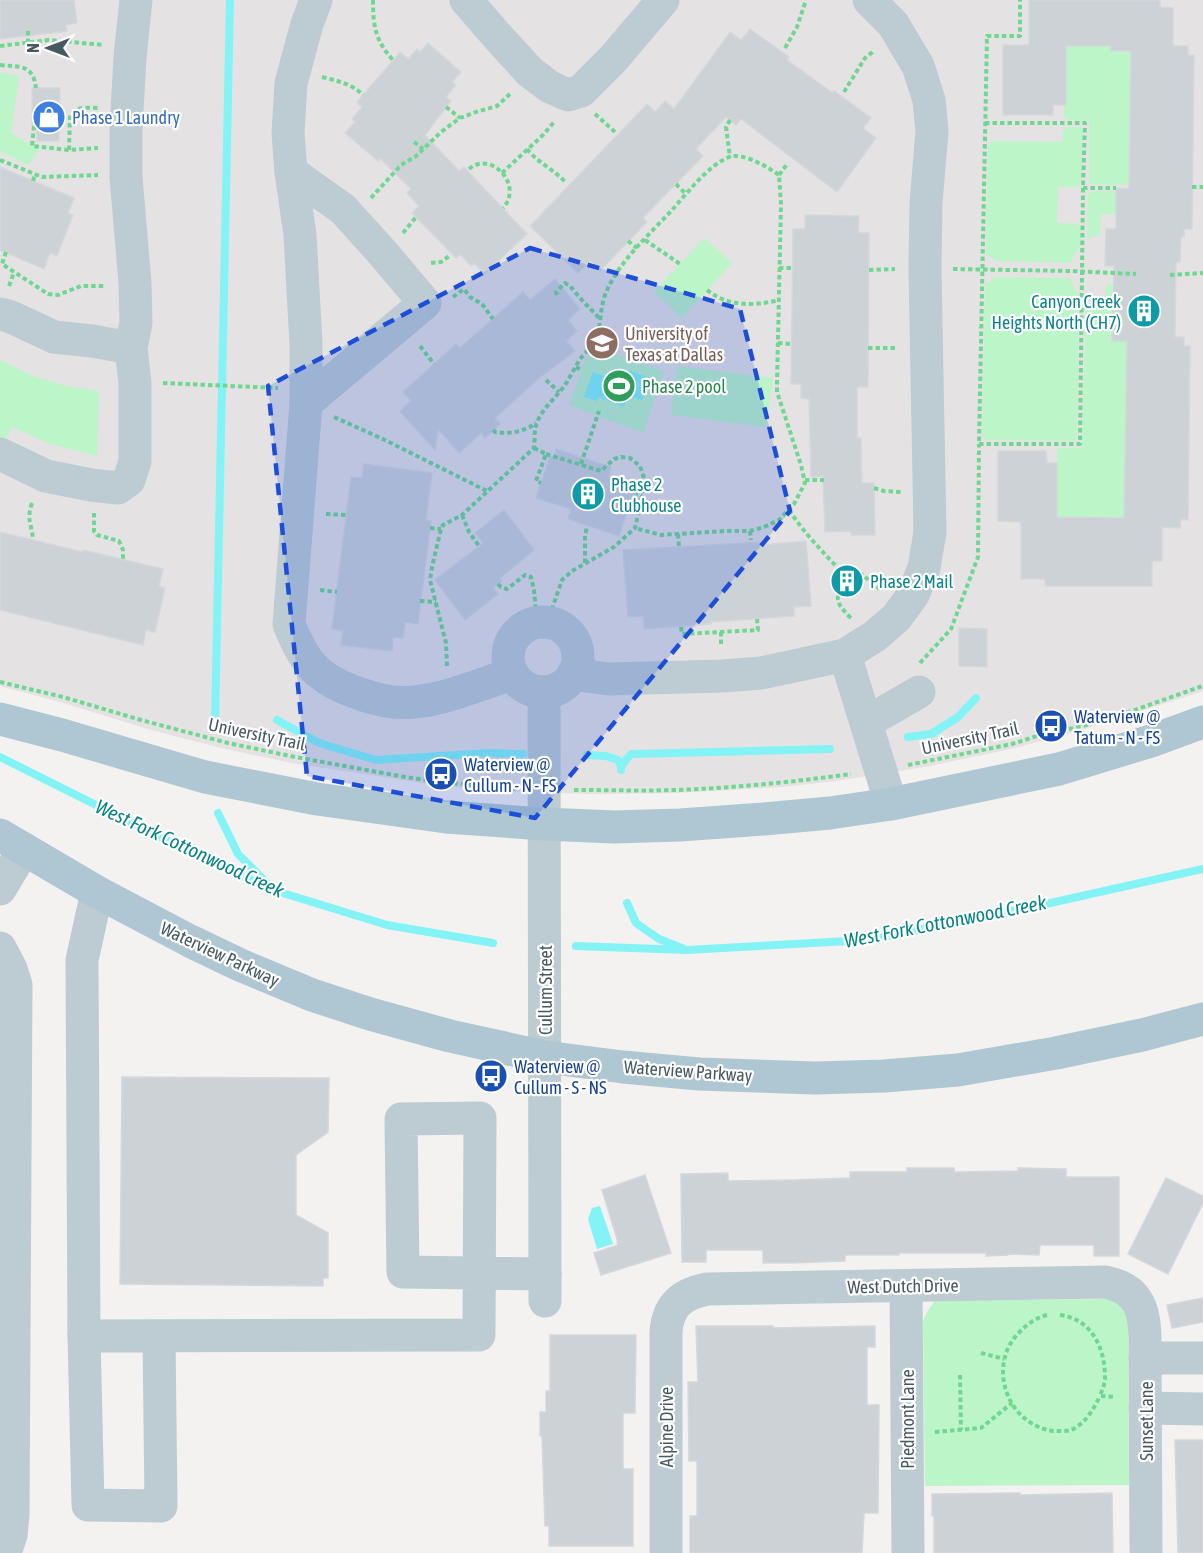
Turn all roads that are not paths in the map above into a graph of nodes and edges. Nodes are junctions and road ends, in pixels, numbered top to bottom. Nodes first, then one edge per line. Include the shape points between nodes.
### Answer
1 (136, 0) edge
2 (316, 0) edge
3 (466, 0) edge
4 (663, 0) edge
5 (869, 0) edge
6 (291, 172) junction
7 (0, 314) edge
8 (131, 348) junction
9 (306, 403) junction
10 (0, 454) edge
11 (854, 649) junction
12 (512, 674) junction
13 (573, 674) junction
14 (544, 692) junction
15 (919, 692) dead end
16 (0, 719) edge
17 (867, 722) junction
18 (1203, 722) edge
19 (891, 804) junction
20 (544, 824) junction
21 (12, 842) edge
22 (0, 889) edge
23 (97, 892) junction
24 (0, 948) edge
25 (1203, 1019) edge
26 (545, 1057) junction
27 (479, 1273) junction
28 (906, 1286) junction
29 (1131, 1293) joint
30 (677, 1303) joint
31 (84, 1336) junction
32 (159, 1336) junction
33 (1145, 1358) junction
34 (1203, 1358) edge
35 (1145, 1404) junction
36 (1203, 1409) edge
37 (4, 1553) edge
38 (666, 1553) edge
39 (908, 1553) edge
40 (1146, 1553) edge

1 - 8 street via 126,160 136,323
2 - 6 street via 291,83
3 - 4 street via 530,72 568,95 581,91 613,59
5 - 11 street via 899,33 918,66 929,100 932,130 925,269 930,532 924,568 913,595 896,618
6 - 9 street via 300,235
6 - 9 street via 343,209 425,303
7 - 8 street via 54,337
8 - 10 street via 135,461 129,480 118,488 46,476
9 - 12 street via 289,624 298,648 315,670 340,686 393,702 449,694
11 - 13 street via 761,673 608,679
11 - 17 street
12 - 13 street via 508,663 512,642 527,626 544,623 560,627 574,643 577,664
12 - 14 street via 525,687
13 - 14 street via 561,687
14 - 20 street, Cullum Street
15 - 17 street
16 - 20 main road via 205,777 317,799 446,817
17 - 19 street
18 - 19 main road via 1059,769
19 - 20 main road via 680,825
20 - 26 street, Cullum Street
21 - 22 street
21 - 23 main road, Waterview Parkway
23 - 26 main road, Waterview Parkway via 240,965 312,995 450,1036
23 - 31 street via 82,960
24 - 37 street via 16,985 13,1515
25 - 26 main road, Waterview Parkway via 1056,1053 958,1070 884,1076 699,1074
26 - 27 street, Cullum Street via 545,1287
27 - 27 street via 403,1272 401,1119 480,1118
27 - 32 street via 479,1335
28 - 29 street, West Dutch Drive via 1105,1282
28 - 30 street, West Dutch Drive via 707,1288
28 - 39 street, Piedmont Lane
29 - 33 street, Sunset Lane via 1141,1308
30 - 38 street, Alpine Drive via 669,1314 666,1332
31 - 32 street
31 - 32 street via 88,1505 160,1506
33 - 34 street
33 - 35 street, Sunset Lane
35 - 36 street
35 - 40 street, Sunset Lane

